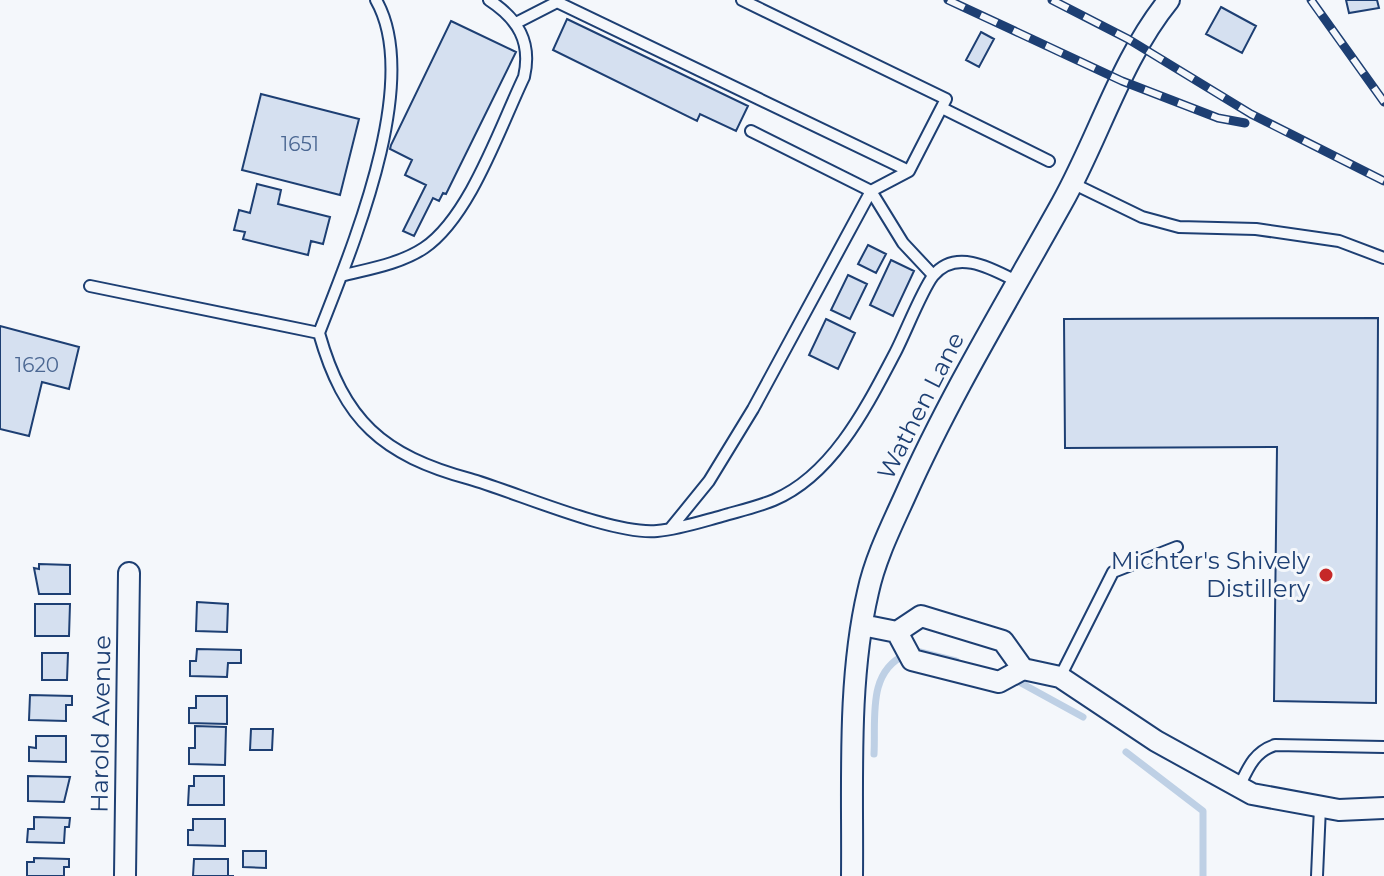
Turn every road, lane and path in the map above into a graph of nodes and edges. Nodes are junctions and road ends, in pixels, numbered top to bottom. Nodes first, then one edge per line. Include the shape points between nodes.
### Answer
1 (376, 0) edge
2 (489, 0) edge
3 (742, 0) edge
4 (1169, 0) edge
5 (557, 1) edge
6 (518, 22) junction
7 (942, 108) junction
8 (751, 131) dead end
9 (1049, 161) dead end
10 (909, 171) junction
11 (1072, 183) junction
12 (871, 191) junction
13 (1384, 258) edge
14 (933, 275) junction
15 (341, 276) junction
16 (1016, 281) junction
17 (90, 286) dead end
18 (319, 333) junction
19 (670, 529) junction
20 (1177, 547) dead end
21 (129, 573) dead end
22 (862, 625) junction
23 (897, 632) junction
24 (1023, 669) junction
25 (1060, 677) junction
26 (1384, 747) edge
27 (1239, 787) junction
28 (1320, 807) junction
29 (1384, 808) edge
30 (125, 876) edge
31 (852, 876) edge
32 (1317, 876) edge

1 - 15 lane via 392,47 393,83 375,166
2 - 6 lane
3 - 7 lane via 946,99
4 - 11 street, Wathen Lane via 1139,46
5 - 6 lane
5 - 10 lane
6 - 15 lane via 529,58 524,77 459,208 424,248
7 - 9 lane
7 - 10 lane
8 - 12 lane
10 - 12 lane
11 - 13 lane via 1142,217 1179,227 1256,229 1339,241
11 - 16 street, Wathen Lane
12 - 14 lane via 903,243
12 - 19 lane via 753,409 709,481
14 - 16 lane via 953,263 972,262
14 - 19 lane via 870,399 810,477 776,499
15 - 18 lane
16 - 22 street, Wathen Lane via 921,460 881,551
17 - 18 lane
18 - 19 lane via 331,375 344,397 385,444 438,471 624,530
20 - 25 lane via 1113,572
21 - 30 street, Harold Avenue
22 - 23 street
22 - 31 street, Wathen Lane via 853,729
23 - 24 street via 912,660 999,682
23 - 24 street via 921,616 1003,641
24 - 25 street
25 - 27 street via 1156,741
26 - 27 lane via 1275,745 1249,765
27 - 28 street
28 - 29 street
28 - 32 lane

